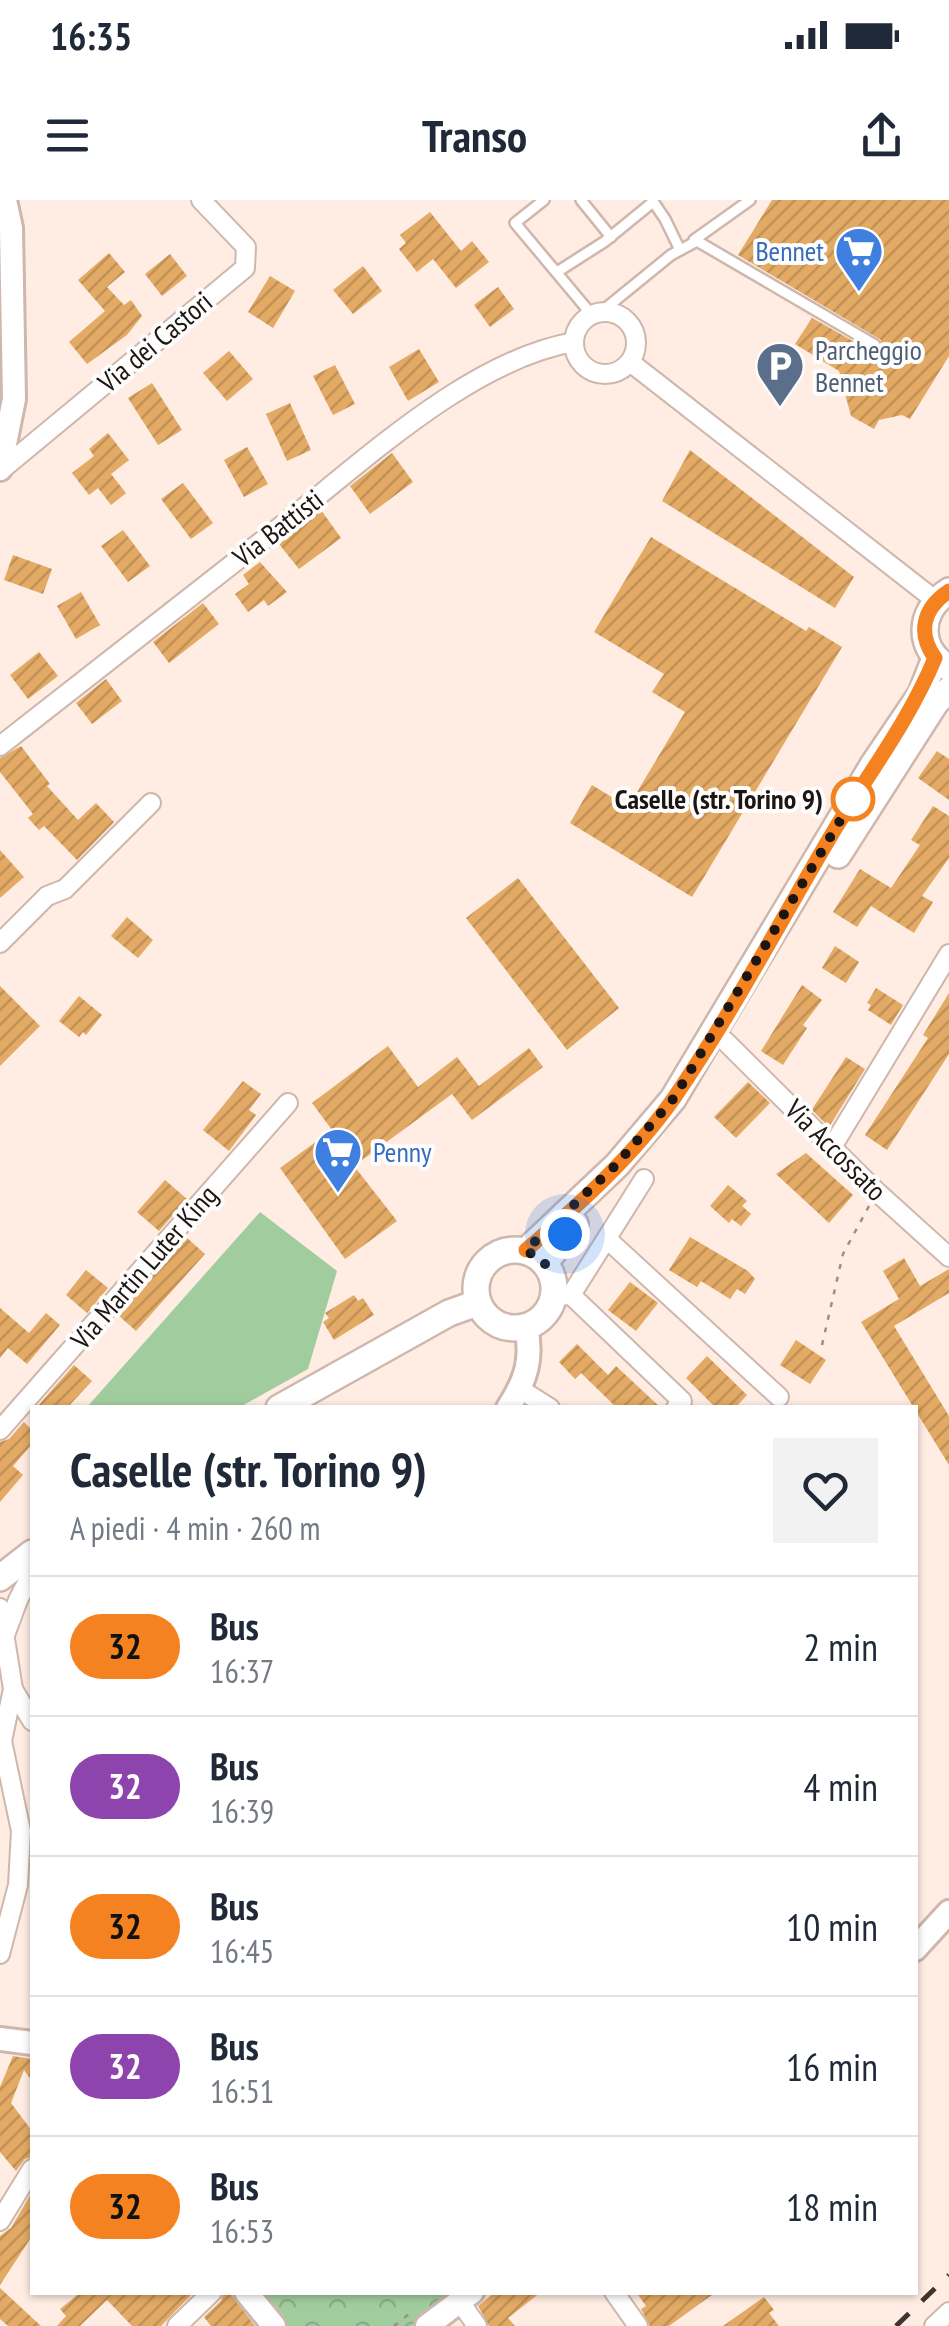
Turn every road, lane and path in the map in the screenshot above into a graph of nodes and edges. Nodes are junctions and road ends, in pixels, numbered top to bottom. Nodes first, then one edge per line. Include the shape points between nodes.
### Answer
1 (5, 200) edge
2 (202, 200) edge
3 (544, 200) edge
4 (581, 200) edge
5 (634, 200) edge
6 (750, 200) edge
7 (652, 201) edge
8 (642, 211) junction
9 (611, 237) junction
10 (692, 242) junction
11 (676, 253) junction
12 (557, 272) junction
13 (597, 314) junction
14 (574, 342) junction
15 (875, 345) dead end
16 (630, 362) junction
17 (0, 470) edge
18 (942, 596) edge
19 (942, 663) edge
20 (949, 690) edge
21 (0, 746) edge
22 (151, 803) dead end
23 (0, 943) edge
24 (949, 954) edge
25 (725, 1040) junction
26 (288, 1103) dead end
27 (832, 1147) junction
28 (644, 1179) dead end
29 (877, 1192) junction
30 (607, 1239) junction
31 (535, 1257) junction
32 (949, 1257) edge
33 (562, 1295) junction
34 (477, 1303) junction
35 (526, 1326) junction
36 (822, 1345) dead end
37 (779, 1397) dead end
38 (514, 1398) edge
39 (284, 1405) edge
40 (539, 1405) edge
41 (679, 1405) edge
42 (0, 1430) edge
43 (30, 1555) edge
44 (30, 1577) edge
45 (0, 1578) edge
46 (0, 1608) edge
47 (4, 1635) junction
48 (13, 1690) junction
49 (30, 1718) edge
50 (949, 1912) edge
51 (918, 1946) edge
52 (0, 1954) edge
53 (0, 2040) edge
54 (30, 2043) edge
55 (30, 2172) edge
56 (0, 2221) edge
57 (209, 2295) edge
58 (248, 2295) edge
59 (616, 2295) edge
60 (466, 2297) edge
61 (949, 2312) edge
62 (176, 2326) edge
63 (274, 2326) edge
64 (427, 2326) edge
65 (477, 2326) edge
66 (638, 2326) edge
67 (934, 2326) edge

1 - 17 street via 14,399
2 - 17 street, Via dei Castori via 246,246 245,268
3 - 12 lane via 516,223
4 - 9 lane
5 - 8 lane
6 - 10 lane
7 - 8 lane
7 - 11 lane
8 - 9 lane
9 - 12 lane
10 - 11 lane
10 - 15 lane
11 - 13 lane
12 - 13 lane
13 - 14 street via 580,326
13 - 16 street via 618,315 630,326 636,344
14 - 16 street via 591,371 616,372
14 - 21 street, Via Battisti via 506,364 406,428
16 - 18 street
18 - 19 main road via 928,611 924,636
19 - 31 main road via 674,1098
20 - 25 main road
22 - 23 street
24 - 27 street
25 - 27 street, Via Accossato
25 - 31 main road via 664,1132
26 - 42 street, Via Martin Luter King
27 - 29 street, Via Accossato
28 - 30 street
29 - 32 street, Via Accossato
29 - 36 path via 844,1254
30 - 33 street
30 - 37 street
31 - 33 main road
31 - 34 main road via 505,1250 487,1260 476,1280
33 - 35 main road
33 - 41 street via 682,1401
34 - 35 main road via 503,1326
34 - 39 main road
35 - 38 street via 529,1368
38 - 40 street
43 - 45 main road
44 - 47 street
46 - 47 street
47 - 48 street
48 - 49 street
48 - 52 street via 2,1741 21,1830 18,1886
50 - 51 street
53 - 54 street
55 - 56 street
57 - 62 street
58 - 63 street
59 - 66 street
60 - 64 street
60 - 65 street
61 - 67 street

